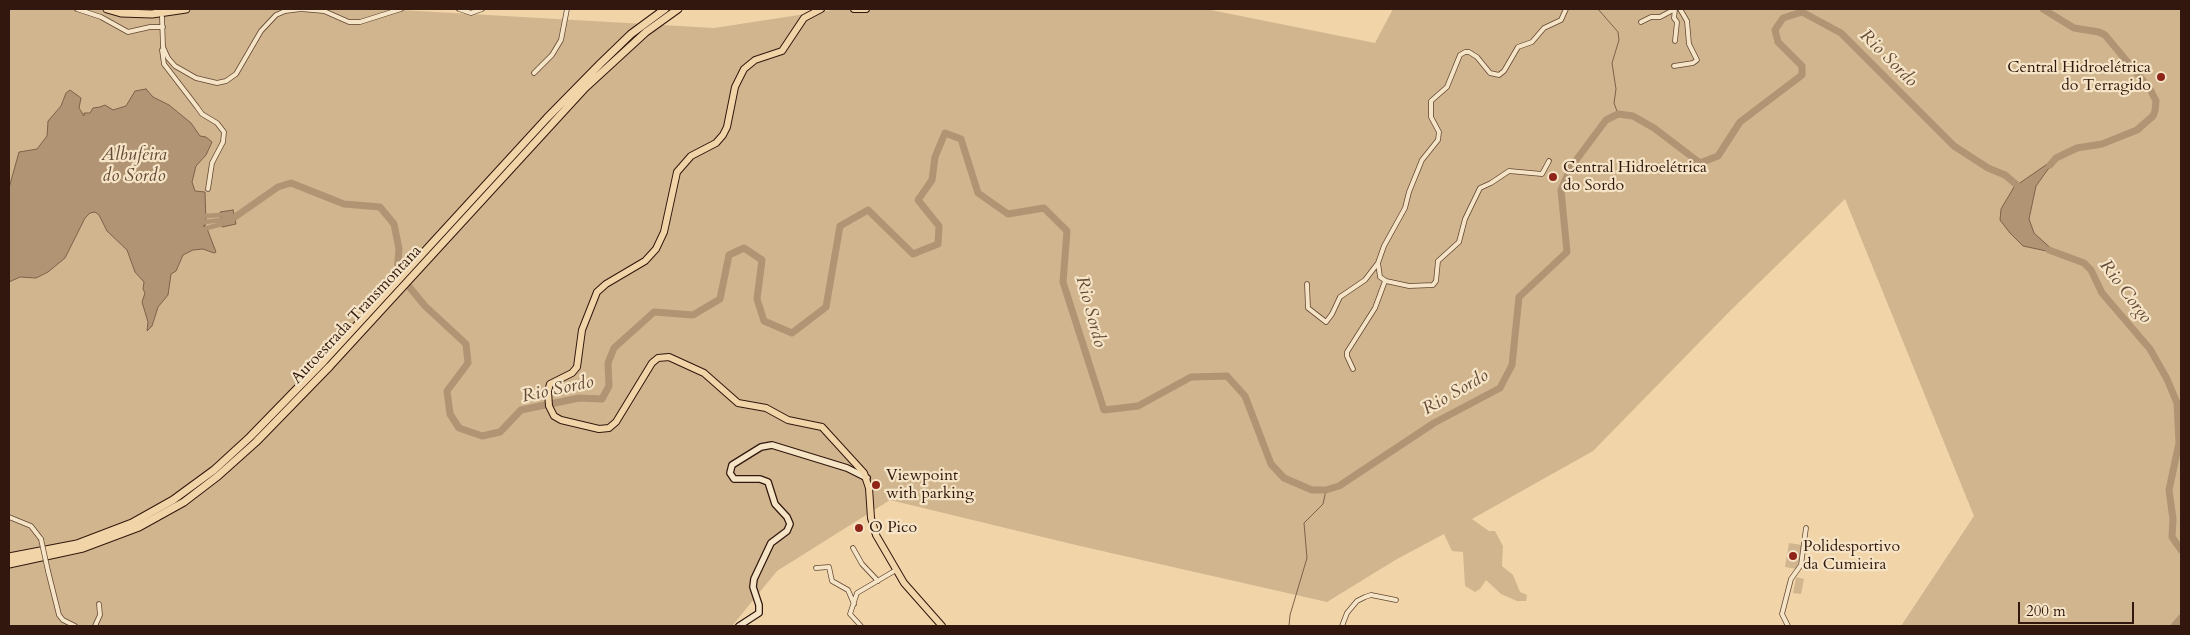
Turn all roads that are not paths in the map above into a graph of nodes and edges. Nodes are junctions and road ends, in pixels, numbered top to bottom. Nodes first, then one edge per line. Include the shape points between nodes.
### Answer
1 (77, 9) edge
2 (108, 9) edge
3 (120, 9) edge
4 (168, 9) edge
5 (186, 9) edge
6 (401, 9) edge
7 (459, 9) edge
8 (482, 9) edge
9 (567, 9) edge
10 (665, 9) edge
11 (678, 9) edge
12 (821, 9) edge
13 (854, 9) edge
14 (866, 9) edge
15 (1566, 9) edge
16 (1675, 9) edge
17 (1680, 9) edge
18 (162, 16) dead end
19 (1641, 22) dead end
20 (163, 27) junction
21 (1675, 41) dead end
22 (163, 45) junction
23 (1674, 66) dead end
24 (534, 73) dead end
25 (1549, 161) dead end
26 (491, 185) junction
27 (208, 189) dead end
28 (1378, 263) junction
29 (1384, 281) junction
30 (1307, 284) dead end
31 (327, 364) junction
32 (1353, 369) dead end
33 (851, 458) junction
34 (842, 466) junction
35 (866, 478) junction
36 (9, 516) edge
37 (1806, 528) dead end
38 (852, 548) dead end
39 (9, 557) edge
40 (9, 564) edge
41 (816, 568) dead end
42 (896, 570) junction
43 (878, 581) junction
44 (1396, 600) dead end
45 (99, 604) dead end
46 (854, 604) junction
47 (75, 626) edge
48 (95, 626) edge
49 (739, 626) edge
50 (861, 626) edge
51 (942, 626) edge
52 (1342, 626) edge
53 (1788, 626) edge

1 - 20 street via 101,17 126,32
2 - 5 highway via 152,14
3 - 4 highway
6 - 22 street via 360,22 349,22 324,11 302,9 276,15 261,31 236,74 217,83 196,78 176,66
7 - 8 street via 471,13
9 - 24 street via 561,40 552,55
10 - 26 highway, Autoestrada Transmontana via 631,34 601,63
11 - 26 highway, Autoestrada Transmontana via 613,61
12 - 33 main road via 804,18 783,51 755,60 744,69 735,87 722,137 691,156 677,172 664,232 656,249 645,261 598,290 583,328 577,368 572,374 549,385 548,394 552,414 564,421 599,429 610,427 651,364 658,358 669,357 704,372 738,403 766,408 786,419 822,427
13 - 14 main road
15 - 28 street via 1561,20 1544,28 1533,41 1518,47 1500,74 1490,73 1469,52 1460,55 1447,87 1431,103 1431,115 1439,132 1438,141 1422,162 1405,208 1385,243
16 - 19 street
16 - 21 street
17 - 23 street via 1687,20 1689,44 1697,59
18 - 20 street
20 - 22 street
22 - 27 street via 162,59 167,68 200,112 224,132 223,142 212,164
25 - 29 street via 1541,174 1510,172 1480,188 1464,220 1459,242 1438,261 1434,285 1409,286
26 - 31 highway, Autoestrada Transmontana
28 - 29 street via 1379,274
28 - 30 street via 1365,280 1340,298 1326,322 1308,308
29 - 32 street via 1375,308 1347,352
31 - 39 highway, Autoestrada Transmontana via 233,454 198,484 173,500 132,523 76,544
31 - 40 highway, Autoestrada Transmontana via 245,453 177,506 139,527 99,543
33 - 34 street
33 - 35 main road
34 - 35 street
34 - 49 street via 770,444 732,465 730,473 734,479 763,479 768,482 775,504 790,524 787,531 771,543 754,579 759,613
35 - 42 main road via 873,528
36 - 47 street, bridge via 31,526 41,539 60,617
37 - 53 street via 1801,565 1791,579 1782,614
38 - 43 street
41 - 46 street via 829,567 832,581 848,590
42 - 43 street
42 - 51 main road
43 - 46 street via 858,592
44 - 52 street via 1371,595 1365,597 1347,613
45 - 48 street via 100,614
46 - 50 street via 850,614

